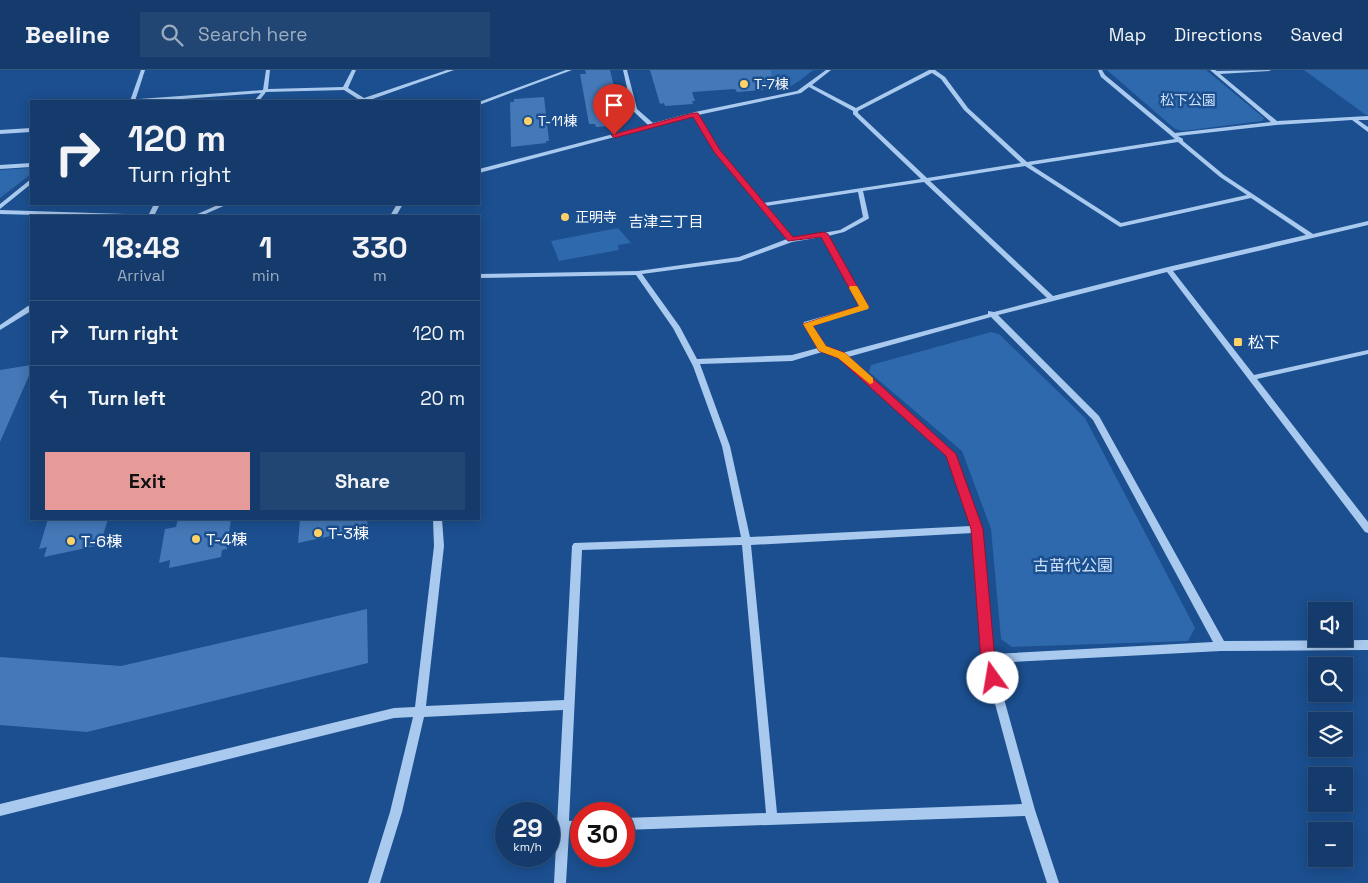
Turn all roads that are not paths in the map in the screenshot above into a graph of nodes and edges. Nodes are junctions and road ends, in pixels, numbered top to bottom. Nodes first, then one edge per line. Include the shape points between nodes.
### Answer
1 (143, 70) edge
2 (268, 70) edge
3 (354, 70) edge
4 (452, 70) edge
5 (570, 70) edge
6 (625, 70) edge
7 (829, 70) edge
8 (934, 70) edge
9 (1100, 70) edge
10 (1269, 70) edge
11 (1214, 72) edge
12 (808, 85) junction
13 (345, 88) junction
14 (265, 91) junction
15 (132, 100) edge
16 (152, 100) edge
17 (258, 100) edge
18 (363, 100) edge
19 (367, 100) edge
20 (480, 104) edge
21 (856, 110) junction
22 (695, 114) junction
23 (1368, 118) edge
24 (1353, 119) junction
25 (1276, 123) junction
26 (652, 125) junction
27 (30, 130) edge
28 (1368, 130) edge
29 (0, 132) edge
30 (1175, 135) junction
31 (1181, 140) junction
32 (30, 165) edge
33 (1027, 165) junction
34 (0, 166) edge
35 (480, 171) edge
36 (928, 180) junction
37 (30, 182) edge
38 (860, 189) junction
39 (1252, 196) junction
40 (762, 204) junction
41 (223, 205) edge
42 (0, 206) edge
43 (0, 212) edge
44 (94, 215) edge
45 (198, 215) edge
46 (1368, 223) edge
47 (824, 234) junction
48 (1312, 236) junction
49 (791, 240) junction
50 (1168, 269) junction
51 (638, 273) junction
52 (480, 276) edge
53 (1051, 298) junction
54 (30, 309) edge
55 (991, 313) junction
56 (12, 319) junction
57 (0, 320) edge
58 (0, 328) edge
59 (822, 349) junction
60 (1368, 352) edge
61 (842, 356) junction
62 (695, 362) junction
63 (1252, 378) junction
64 (437, 520) edge
65 (977, 529) junction
66 (1368, 529) edge
67 (746, 541) junction
68 (1368, 645) edge
69 (1221, 646) junction
70 (988, 660) junction
71 (568, 705) junction
72 (420, 712) junction
73 (0, 810) edge
74 (1029, 810) junction
75 (772, 818) junction
76 (635, 824) edge
77 (563, 827) junction
78 (570, 827) edge
79 (374, 883) edge
80 (560, 883) edge
81 (1053, 883) edge

1 - 15 street
2 - 14 street
3 - 13 street
4 - 19 street
5 - 20 street
6 - 26 street via 635,110
7 - 12 street
8 - 21 street
8 - 33 street via 966,109
9 - 30 street via 1103,76
10 - 11 street
11 - 25 street
12 - 21 street
12 - 22 street via 799,92
13 - 14 street
13 - 18 street
14 - 16 street
14 - 17 street
21 - 36 street via 855,113
22 - 26 street
22 - 40 street via 717,151
23 - 24 street
24 - 25 street
24 - 28 street
25 - 30 street
26 - 35 street
27 - 29 street
30 - 31 street
31 - 33 street
31 - 39 street via 1222,176
32 - 34 street
33 - 36 street
33 - 39 street via 1120,225
36 - 38 street
36 - 53 street
37 - 42 street
38 - 40 street
38 - 47 street via 866,218 842,231
39 - 48 street
40 - 49 street
41 - 45 street
43 - 44 street
46 - 48 street
47 - 49 street
47 - 59 street via 864,307 807,324
48 - 50 street
49 - 51 street via 740,259
50 - 53 street
50 - 63 street
51 - 52 street
51 - 62 street via 676,327
53 - 55 street
54 - 56 street
55 - 61 street
55 - 69 street via 1096,418
56 - 57 street
56 - 58 street
59 - 61 street
59 - 62 street via 792,358
60 - 63 street
61 - 65 street via 951,454
62 - 67 street via 726,446
63 - 66 street
64 - 72 street via 440,546
65 - 67 street
65 - 70 street
67 - 71 street via 576,546
67 - 75 street
68 - 69 street
69 - 70 street
70 - 74 street
71 - 72 street
71 - 77 street
72 - 73 street via 394,713
72 - 79 street via 396,812
74 - 75 street
74 - 81 street
75 - 76 street
77 - 78 street
77 - 80 street

